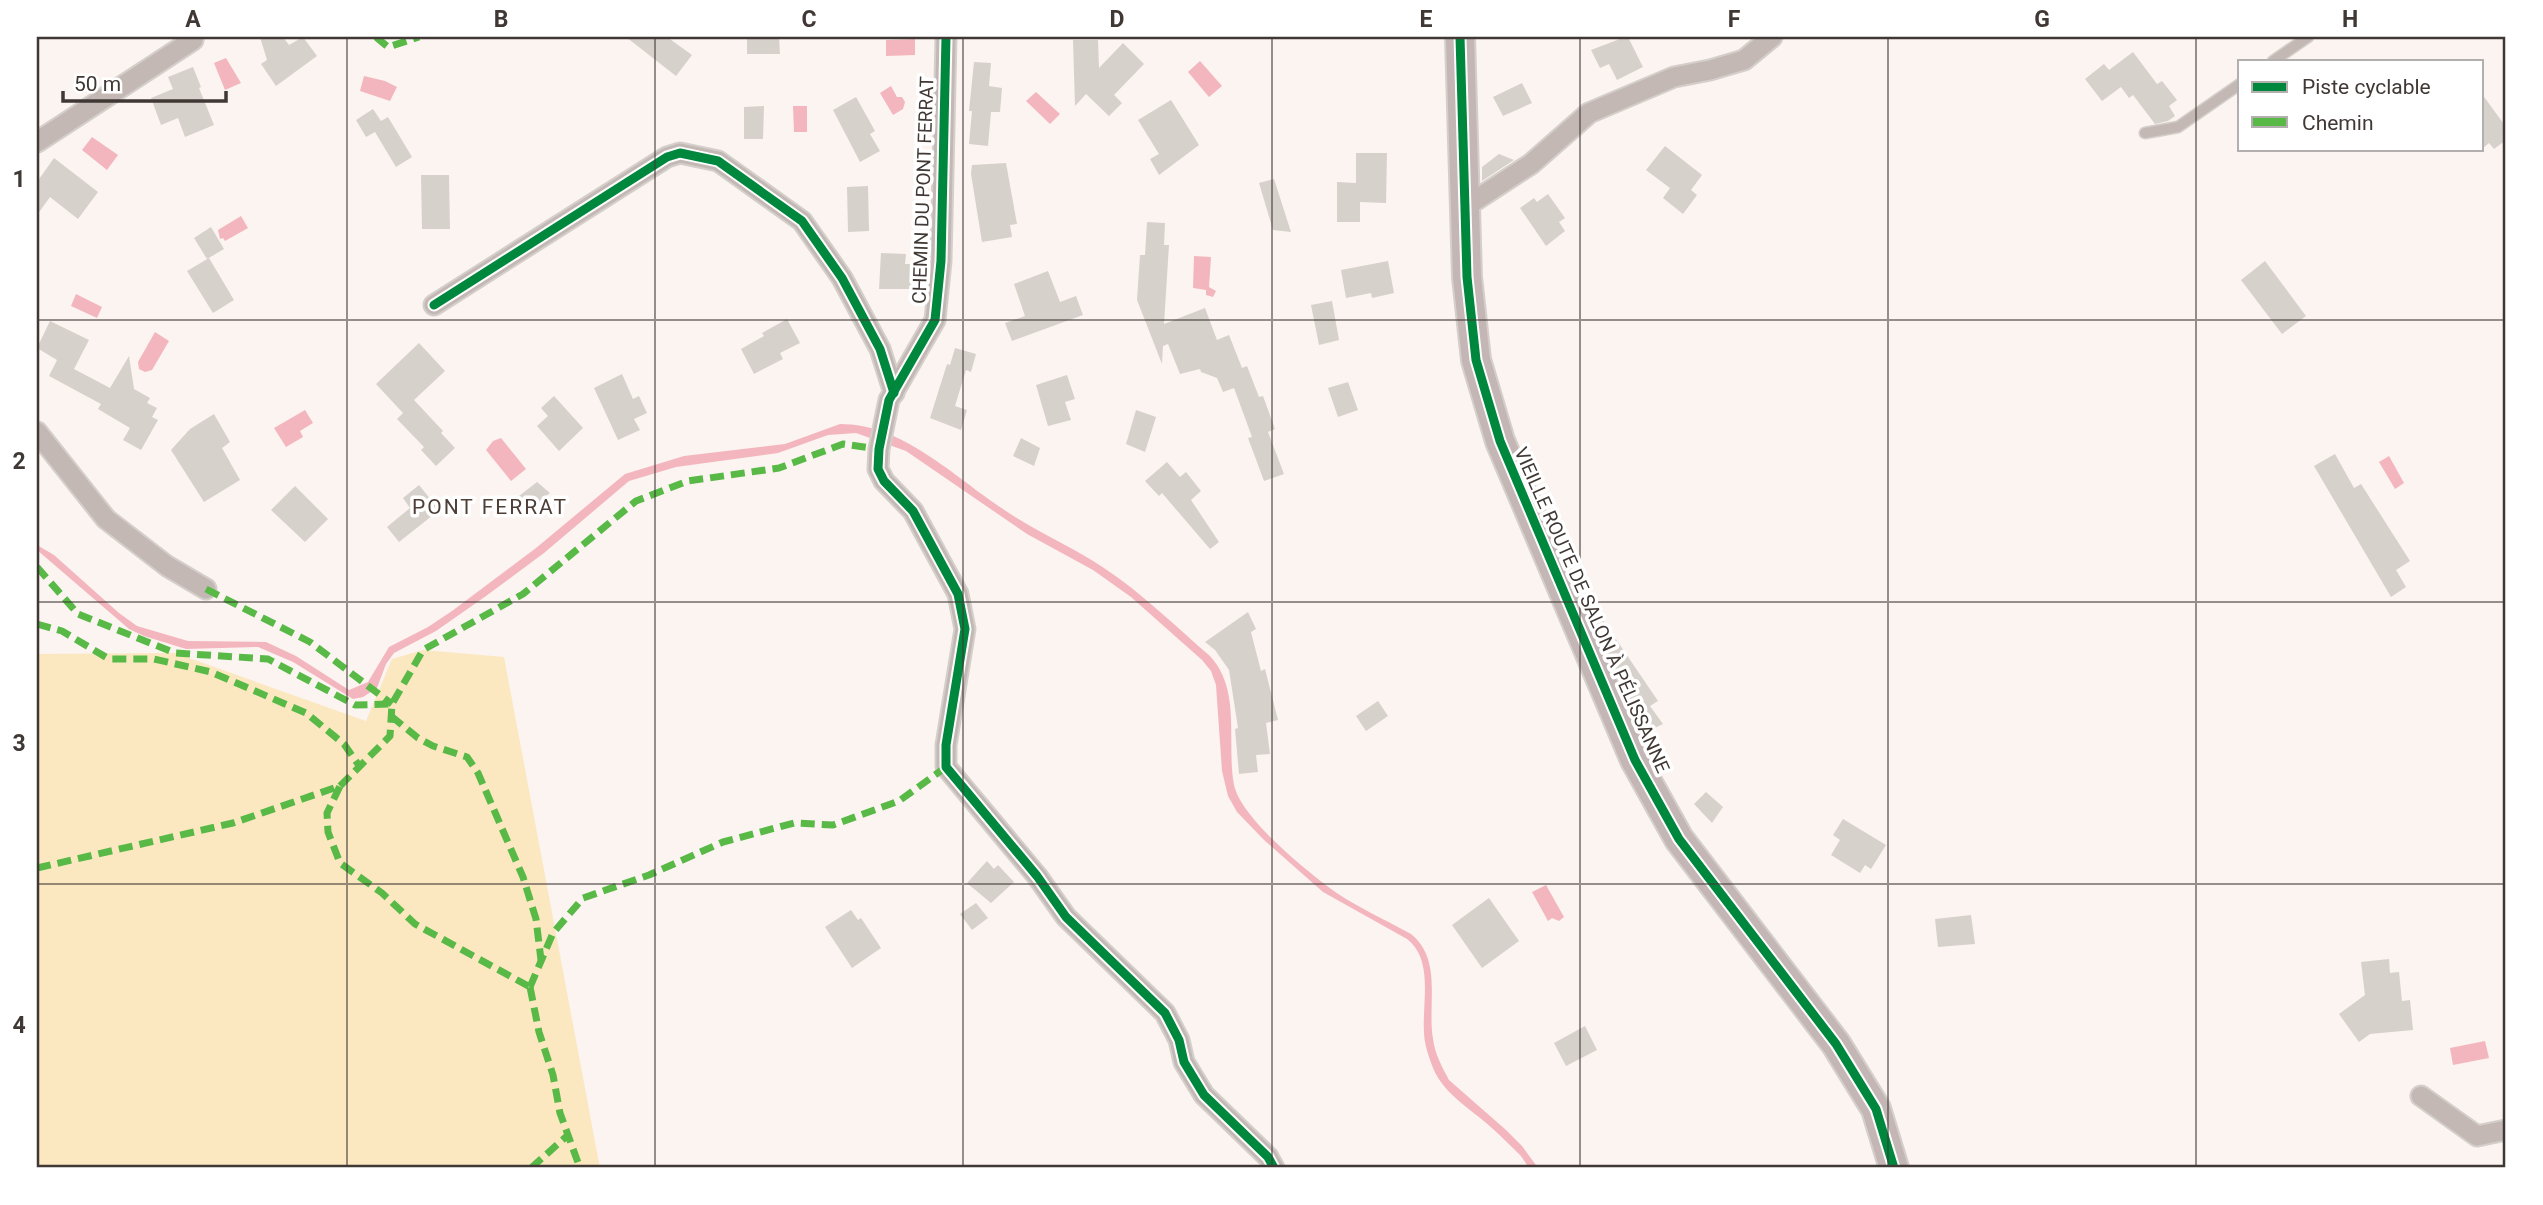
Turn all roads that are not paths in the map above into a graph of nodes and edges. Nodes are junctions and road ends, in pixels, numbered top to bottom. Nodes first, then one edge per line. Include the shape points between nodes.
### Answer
1 (946, 37) edge
2 (1461, 37) edge
3 (1772, 37) edge
4 (2308, 37) edge
5 (193, 40) dead end
6 (2274, 60) edge
7 (2238, 85) edge
8 (2146, 133) dead end
9 (37, 142) edge
10 (1465, 207) junction
11 (434, 305) dead end
12 (894, 393) junction
13 (37, 432) edge
14 (206, 589) dead end
15 (2421, 1096) dead end
16 (2506, 1130) edge
17 (1274, 1168) edge
18 (1894, 1168) edge

1 - 12 street, CHEMIN DU PONT FERRAT via 941,261 934,320
2 - 10 street, VIEILLE ROUTE DE SALON À PÉLISSANNE
3 - 10 street via 1744,60 1674,77 1590,113 1531,164
4 - 6 lane
5 - 9 street
7 - 8 lane via 2178,127
10 - 18 street, VIEILLE ROUTE DE SALON À PÉLISSANNE via 1476,360 1500,440 1635,760 1679,839 1836,1044 1876,1109
11 - 12 street via 667,157 695,155 718,161 802,221 842,278 880,349
12 - 17 street, CHEMIN DU PONT FERRAT via 882,427 878,469 913,512 958,594 965,629 946,767 1066,917 1165,1013 1184,1062 1204,1095
13 - 14 street via 106,519 167,566
15 - 16 street via 2477,1136

